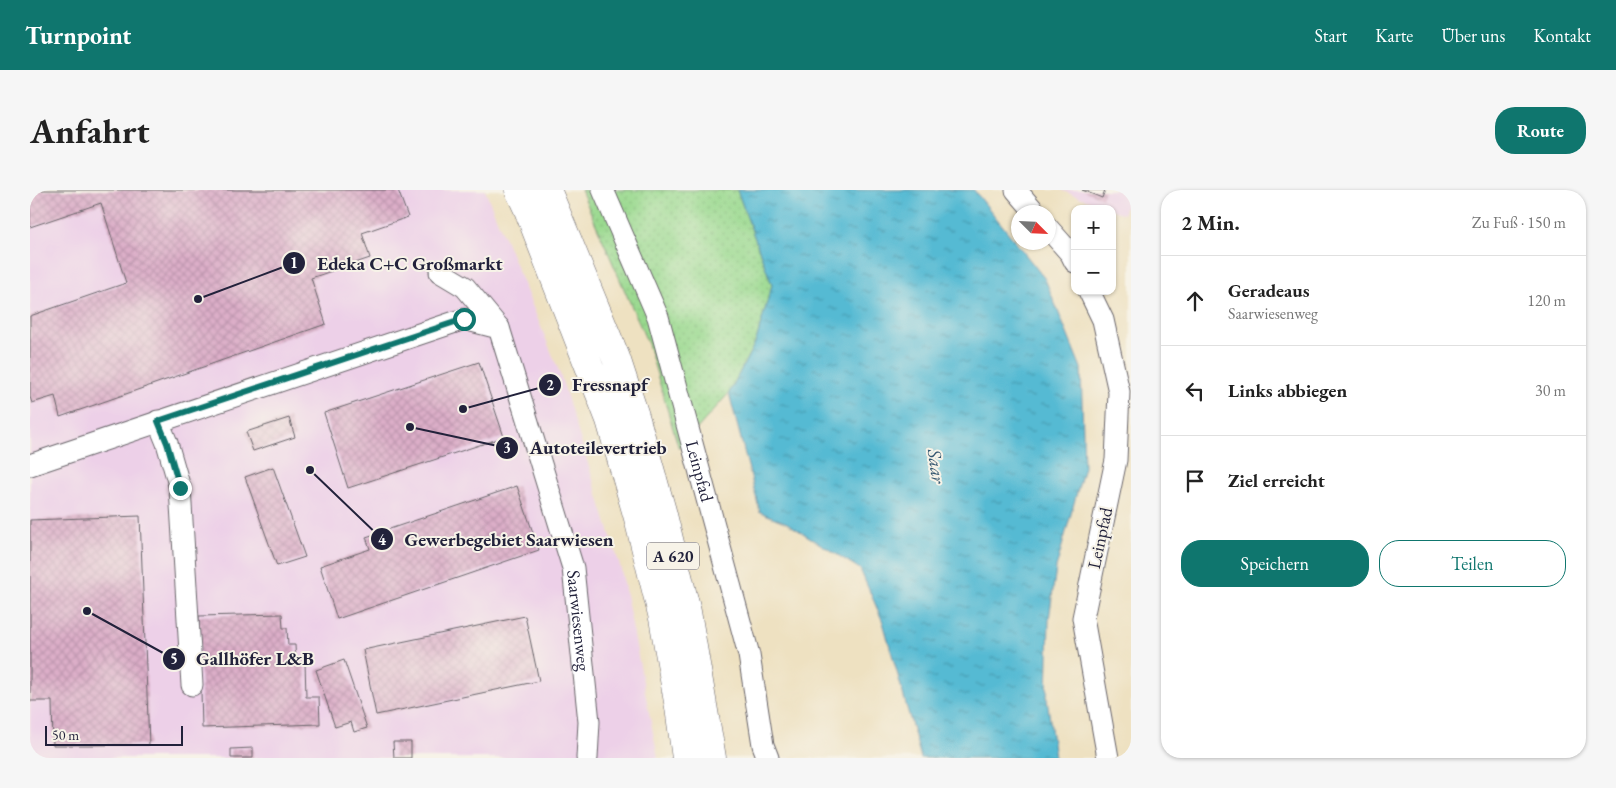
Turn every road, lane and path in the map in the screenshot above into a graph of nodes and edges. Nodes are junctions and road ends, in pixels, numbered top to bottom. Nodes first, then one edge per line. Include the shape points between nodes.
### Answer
1 (603, 190) edge
2 (1016, 190) edge
3 (528, 194) edge
4 (1029, 205) edge
5 (1056, 237) edge
6 (1071, 254) edge
7 (440, 272) dead end
8 (1091, 295) edge
9 (499, 328) junction
10 (158, 421) junction
11 (30, 466) edge
12 (192, 685) dead end
13 (587, 758) edge
14 (686, 758) edge
15 (712, 758) edge
16 (768, 758) edge
17 (1108, 758) edge

1 - 16 street, Leinpfad via 658,317 749,654 762,746
2 - 4 street
3 - 14 highway, A 620 via 610,420 638,518 663,618
3 - 15 highway, A 620 via 616,358 635,416 687,612
5 - 6 street
7 - 9 street via 465,288
8 - 17 street, Leinpfad via 1103,320 1119,392 1116,460 1083,618
9 - 10 street via 464,319
9 - 13 street, Saarwiesenweg via 572,568 589,722
10 - 11 street
10 - 12 street via 180,488

